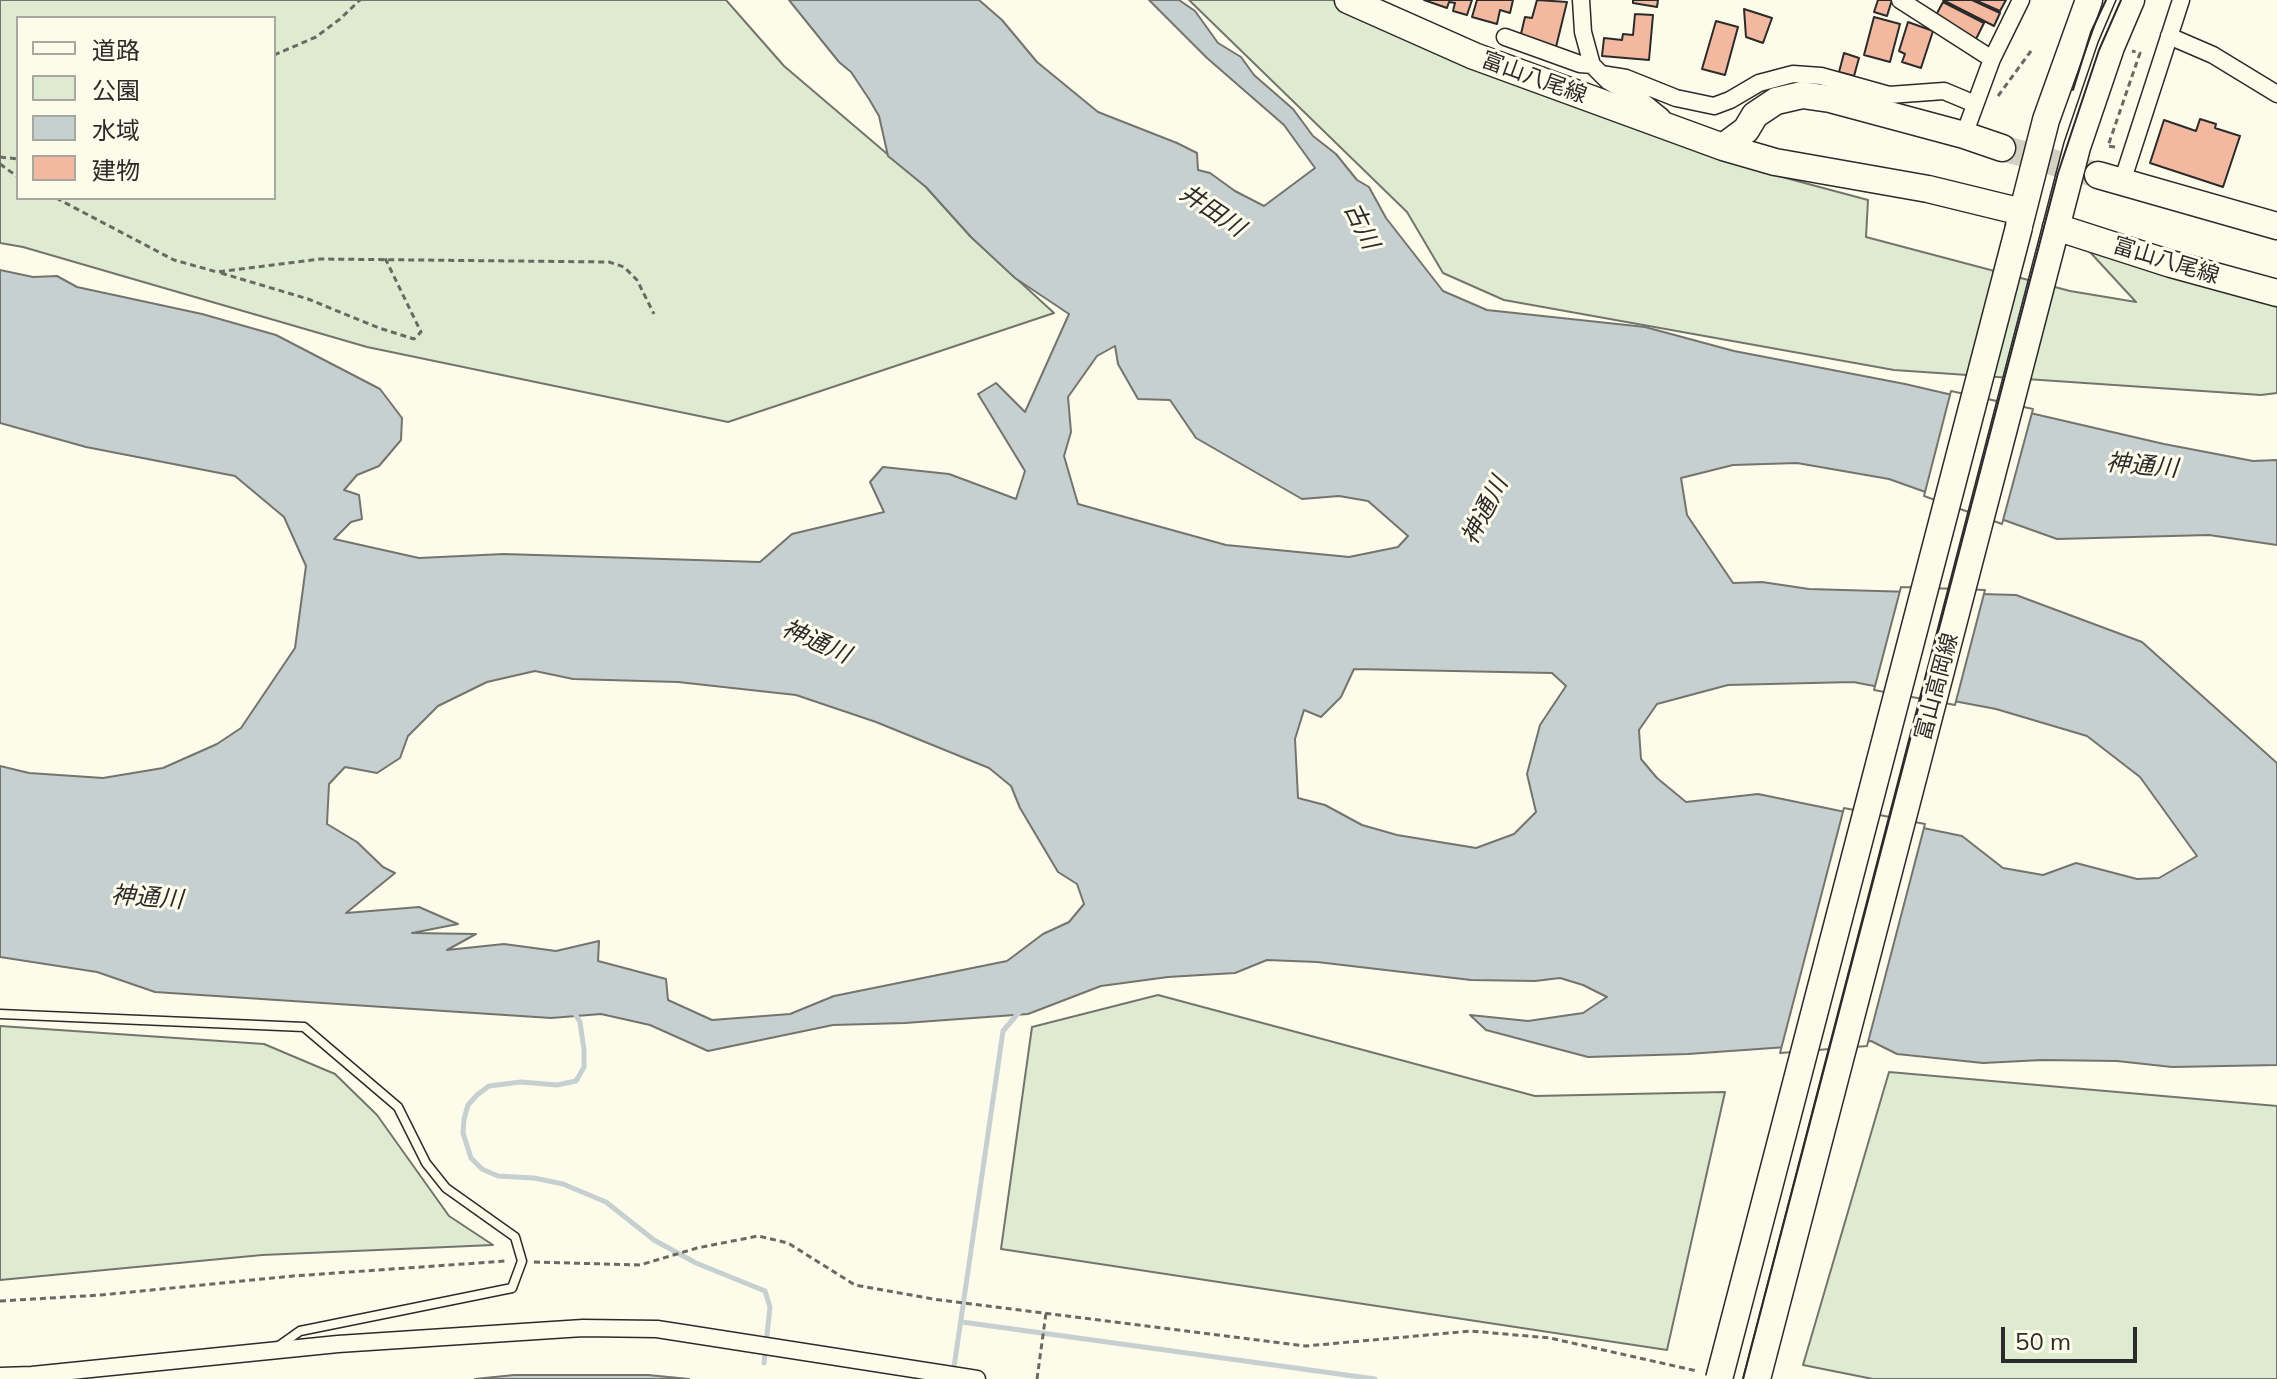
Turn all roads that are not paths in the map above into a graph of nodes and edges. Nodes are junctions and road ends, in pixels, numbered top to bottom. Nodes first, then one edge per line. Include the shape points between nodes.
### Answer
1 (1348, 0) edge
2 (1581, 0) edge
3 (1900, 0) edge
4 (2021, 0) edge
5 (2089, 0) edge
6 (2131, 0) edge
7 (2181, 0) edge
8 (2169, 36) junction
9 (1505, 37) dead end
10 (1992, 59) junction
11 (1596, 70) junction
12 (2277, 94) edge
13 (1975, 104) junction
14 (1681, 132) junction
15 (1964, 135) junction
16 (1723, 147) junction
17 (2002, 148) tunnel mouth
18 (2110, 178) joint
19 (2020, 219) junction
20 (2277, 226) edge
21 (2055, 232) junction
22 (2277, 293) edge
23 (0, 1014) edge
24 (269, 1353) junction
25 (0, 1376) edge
26 (1710, 1376) edge
27 (34, 1377) edge
28 (977, 1379) edge
29 (1757, 1379) edge

1 - 14 main road, 富山八尾線 via 1474,56
2 - 11 street via 1583,32
3 - 10 street
4 - 10 street
5 - 19 main road, 富山高岡線 via 2056,88
6 - 21 main road, 富山高岡線 via 2077,147
7 - 8 street
8 - 12 street via 2213,55
8 - 18 street
9 - 11 street
10 - 13 street
11 - 13 street via 1714,106 1759,83 1793,74 1821,76 1889,95 1944,91
11 - 14 street
13 - 15 street
14 - 16 main road, 富山八尾線
15 - 16 main road via 1802,95 1776,101
15 - 17 main road
16 - 19 main road, 富山八尾線 via 1775,162 1928,189
18 - 20 main road
19 - 26 main road, 富山高岡線, bridge
21 - 22 main road, 富山八尾線
21 - 29 main road, 富山高岡線
23 - 24 lane via 304,1027 398,1107 426,1163 446,1188 515,1237 522,1261 512,1288 300,1331
24 - 27 street
24 - 28 street via 497,1333 657,1329
25 - 27 street

